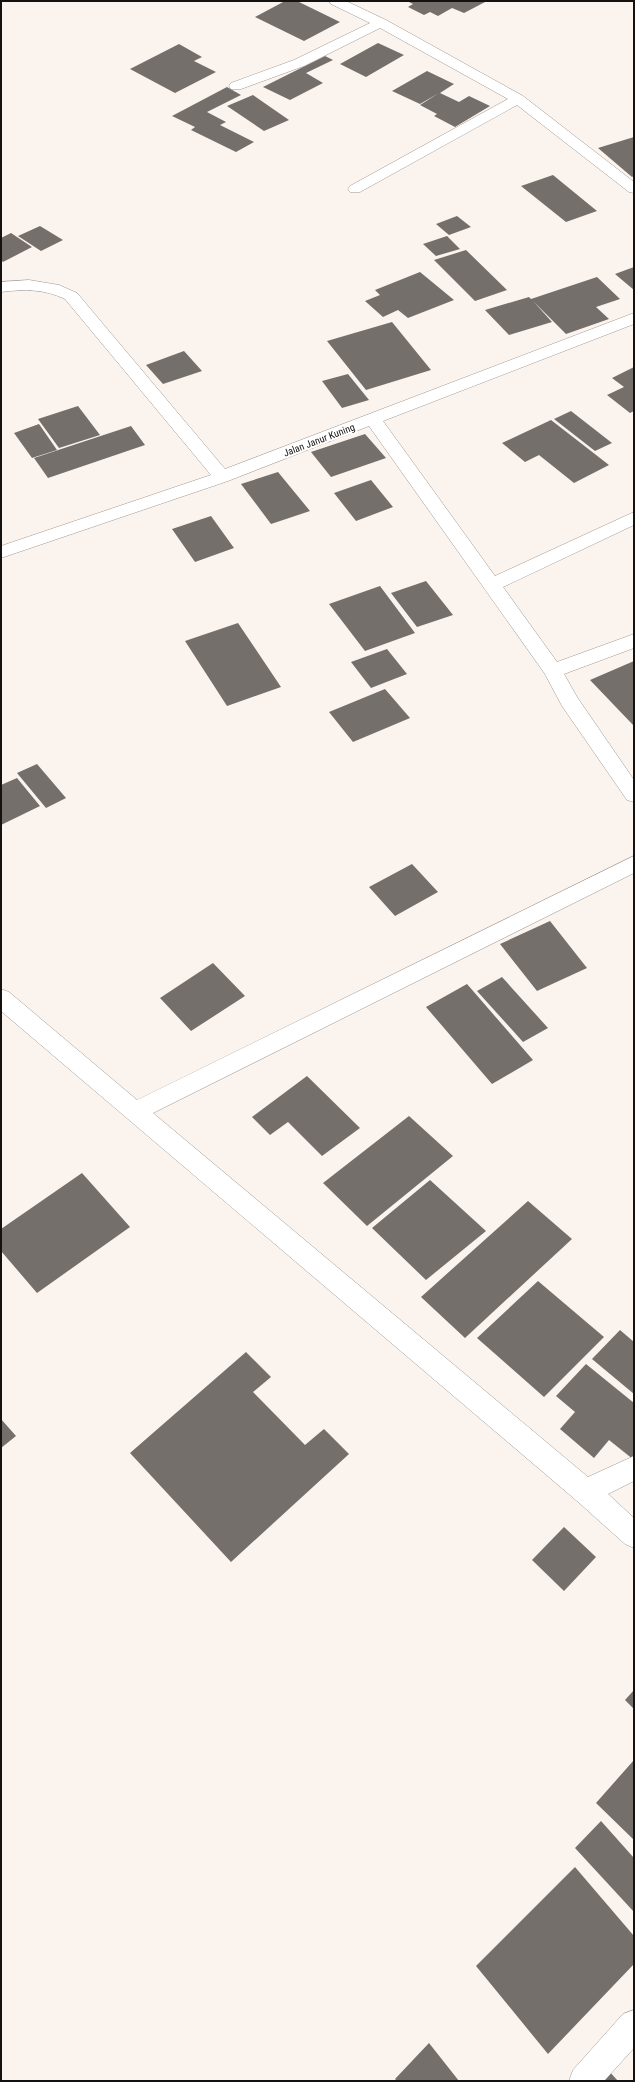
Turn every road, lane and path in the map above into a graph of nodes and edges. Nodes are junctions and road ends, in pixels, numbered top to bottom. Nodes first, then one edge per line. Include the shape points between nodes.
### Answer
1 (336, 1) edge
2 (381, 23) junction
3 (394, 30) junction
4 (367, 45) dead end
5 (236, 86) dead end
6 (518, 98) junction
7 (355, 189) dead end
8 (634, 189) edge
9 (1, 287) edge
10 (634, 318) edge
11 (373, 419) junction
12 (222, 477) junction
13 (634, 518) edge
14 (1, 552) edge
15 (491, 585) junction
16 (634, 641) edge
17 (553, 671) junction
18 (634, 795) edge
19 (634, 864) edge
20 (1, 998) edge
21 (136, 1112) junction
22 (634, 1468) edge
23 (586, 1492) junction
24 (634, 1535) edge
25 (634, 2025) edge
26 (584, 2081) edge

1 - 2 street
2 - 3 street
2 - 5 street via 298,63
3 - 4 street
3 - 6 street
6 - 7 street
6 - 8 street
9 - 12 street via 46,285 71,296
10 - 11 street, Jalan Janur Kuning
11 - 12 street, Jalan Janur Kuning
11 - 15 street
12 - 14 street, Jalan Janur Kuning
13 - 15 street
15 - 17 street
16 - 17 street
17 - 18 street via 569,701
19 - 21 street
20 - 21 street
21 - 23 street
22 - 23 street
23 - 24 street
25 - 26 street

